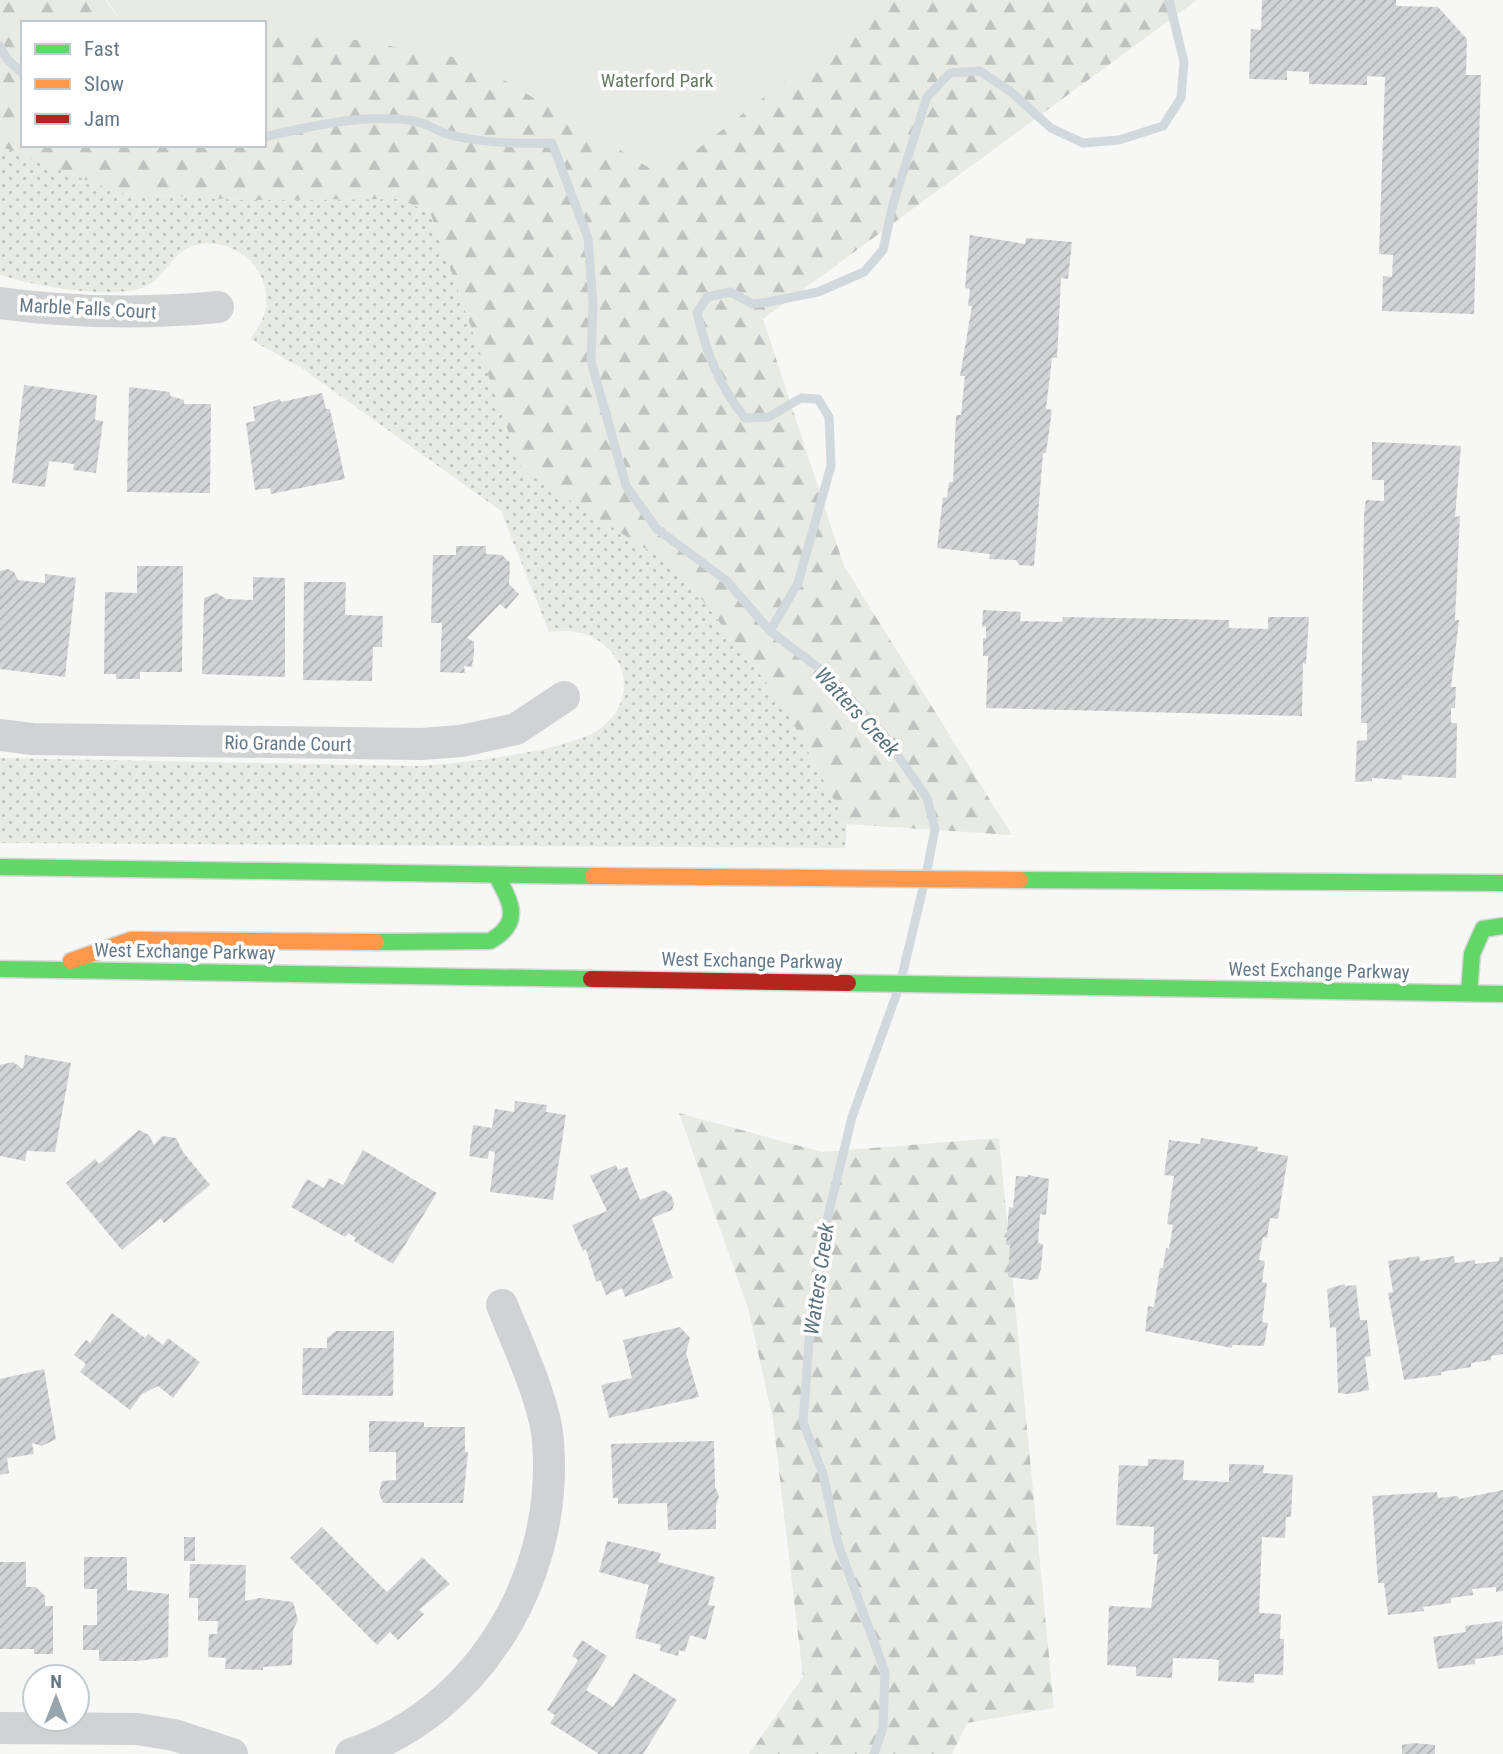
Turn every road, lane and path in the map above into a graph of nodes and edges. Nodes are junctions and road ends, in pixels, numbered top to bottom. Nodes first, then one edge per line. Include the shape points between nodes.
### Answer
1 (0, 303) edge
2 (218, 307) dead end
3 (564, 697) dead end
4 (0, 735) edge
5 (0, 867) edge
6 (496, 875) junction
7 (1503, 883) edge
8 (1503, 926) edge
9 (0, 969) edge
10 (45, 970) junction
11 (1469, 993) junction
12 (1503, 994) edge
13 (502, 1306) dead end
14 (0, 1728) edge
15 (232, 1754) edge
16 (351, 1754) edge

1 - 2 street, Marble Falls Court via 145,314
3 - 4 street, Rio Grande Court via 516,729 434,743
5 - 6 main road
6 - 7 main road
6 - 10 main road via 508,896 512,922 505,934 489,941 131,940
8 - 11 main road via 1483,929 1472,954
9 - 10 main road, West Exchange Parkway
10 - 11 main road, West Exchange Parkway
11 - 12 main road, West Exchange Parkway
13 - 16 street via 548,1439 548,1497 537,1554 519,1603 486,1659 464,1684 406,1730
14 - 15 street via 136,1729 174,1735

